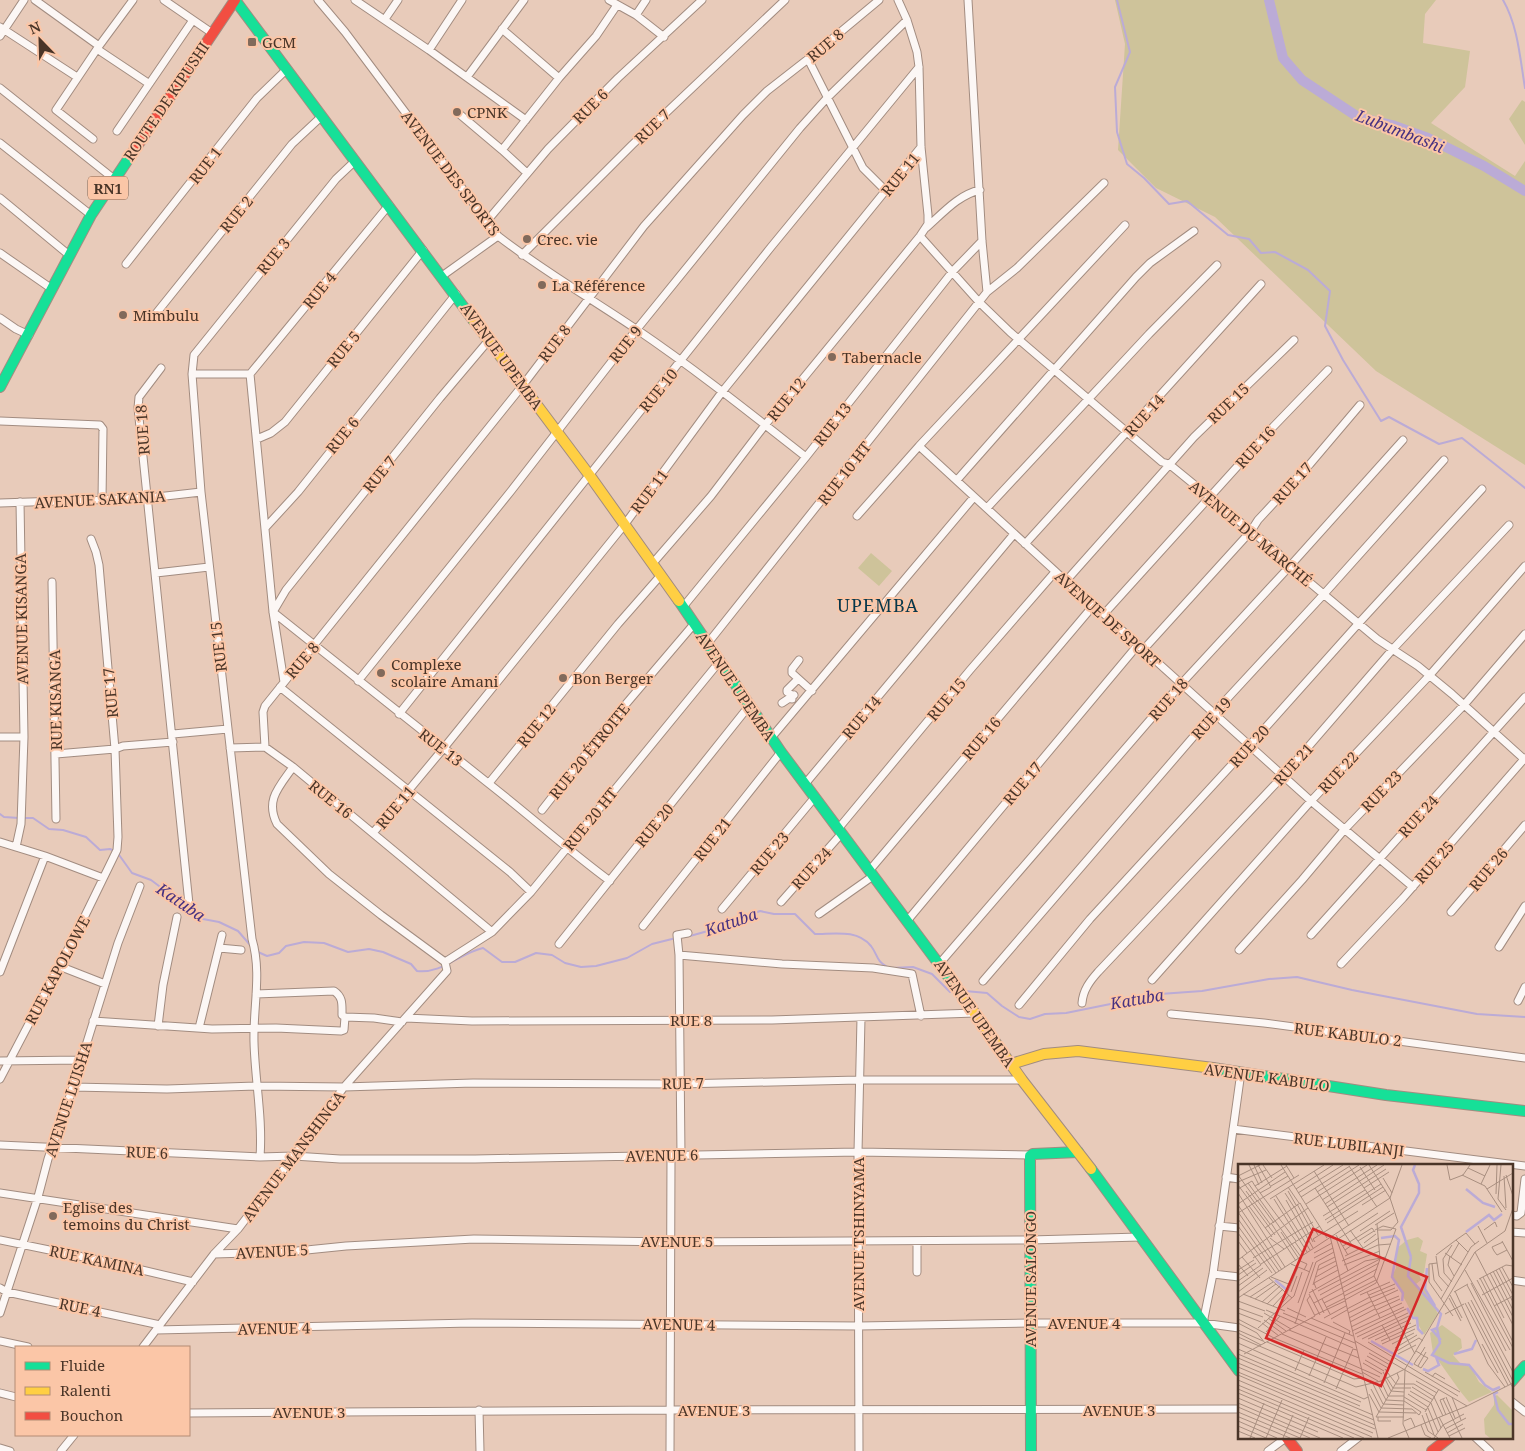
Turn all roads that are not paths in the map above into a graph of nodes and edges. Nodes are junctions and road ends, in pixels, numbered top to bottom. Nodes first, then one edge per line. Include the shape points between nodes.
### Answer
1 (24, 0) edge
2 (35, 0) edge
3 (133, 0) edge
4 (164, 0) edge
5 (235, 0) edge
6 (318, 0) edge
7 (355, 0) edge
8 (398, 0) edge
9 (462, 0) edge
10 (524, 0) edge
11 (609, 0) edge
12 (646, 0) edge
13 (702, 0) edge
14 (785, 0) edge
15 (878, 0) edge
16 (898, 0) edge
17 (968, 0) edge
18 (617, 5) junction
19 (636, 15) junction
20 (385, 19) junction
21 (193, 20) junction
22 (907, 20) junction
23 (502, 29) junction
24 (1, 31) edge
25 (212, 32) junction
26 (664, 37) junction
27 (98, 47) junction
28 (429, 50) junction
29 (808, 59) junction
30 (919, 67) junction
31 (287, 70) junction
32 (78, 77) junction
33 (468, 77) junction
34 (559, 78) junction
35 (148, 83) junction
36 (0, 88) edge
37 (827, 98) junction
38 (457, 112) dead end
39 (322, 116) junction
40 (526, 120) junction
41 (117, 131) dead end
42 (92, 139) dead end
43 (0, 143) edge
44 (922, 147) junction
45 (852, 148) junction
46 (502, 150) junction
47 (355, 161) junction
48 (527, 174) junction
49 (114, 179) junction
50 (1104, 183) dead end
51 (980, 190) junction
52 (886, 191) junction
53 (0, 198) edge
54 (388, 205) junction
55 (91, 215) junction
56 (487, 221) junction
57 (1125, 225) dead end
58 (926, 228) junction
59 (1194, 231) dead end
60 (498, 236) junction
61 (920, 236) junction
62 (982, 241) junction
63 (423, 250) junction
64 (0, 253) edge
65 (69, 255) junction
66 (522, 255) junction
67 (126, 264) dead end
68 (1217, 265) dead end
69 (953, 271) junction
70 (442, 276) junction
71 (1261, 284) dead end
72 (52, 289) junction
73 (986, 292) junction
74 (456, 294) junction
75 (588, 298) junction
76 (979, 302) junction
77 (154, 316) dead end
78 (0, 318) edge
79 (636, 330) junction
80 (29, 335) junction
81 (1018, 338) junction
82 (490, 340) junction
83 (1294, 340) dead end
84 (194, 355) joint
85 (682, 361) junction
86 (161, 368) dead end
87 (4, 370) edge
88 (1054, 370) junction
89 (1328, 370) dead end
90 (192, 374) junction
91 (250, 374) junction
92 (523, 385) junction
93 (0, 388) edge
94 (722, 392) junction
95 (1089, 400) junction
96 (1360, 405) dead end
97 (0, 421) edge
98 (765, 425) junction
99 (557, 431) junction
100 (1127, 433) junction
101 (257, 439) junction
102 (1403, 440) dead end
103 (919, 446) junction
104 (806, 457) junction
105 (1444, 460) dead end
106 (1169, 464) junction
107 (590, 476) junction
108 (957, 480) junction
109 (1482, 490) dead end
110 (200, 492) junction
111 (1210, 497) junction
112 (148, 498) junction
113 (974, 498) junction
114 (102, 500) junction
115 (20, 502) junction
116 (0, 503) edge
117 (988, 508) junction
118 (857, 516) dead end
119 (625, 524) junction
120 (1508, 525) dead end
121 (265, 528) junction
122 (1251, 531) junction
123 (1014, 534) junction
124 (90, 539) dead end
125 (1025, 544) junction
126 (653, 563) junction
127 (1290, 566) junction
128 (1525, 566) edge
129 (209, 567) junction
130 (1055, 572) junction
131 (156, 573) junction
132 (661, 575) junction
133 (52, 582) dead end
134 (1066, 582) junction
135 (1324, 594) junction
136 (1093, 606) junction
137 (683, 607) junction
138 (273, 612) junction
139 (1104, 614) junction
140 (694, 624) junction
141 (1358, 624) junction
142 (1525, 634) edge
143 (708, 644) junction
144 (314, 646) junction
145 (1140, 648) junction
146 (1392, 650) junction
147 (799, 660) dead end
148 (720, 661) junction
149 (1429, 676) junction
150 (798, 679) junction
151 (358, 681) junction
152 (1181, 684) junction
153 (282, 685) junction
154 (812, 691) junction
155 (1525, 697) edge
156 (782, 703) dead end
157 (1464, 705) junction
158 (749, 706) junction
159 (399, 714) junction
160 (1213, 714) junction
161 (228, 729) junction
162 (1493, 732) junction
163 (0, 737) edge
164 (24, 737) junction
165 (173, 738) junction
166 (771, 738) junction
167 (1249, 746) junction
168 (265, 747) junction
169 (230, 748) junction
170 (443, 749) junction
171 (115, 750) junction
172 (781, 752) junction
173 (56, 754) junction
174 (1525, 759) edge
175 (293, 767) junction
176 (1283, 776) junction
177 (489, 783) junction
178 (805, 784) junction
179 (408, 791) junction
180 (815, 798) junction
181 (1311, 801) junction
182 (542, 810) dead end
183 (56, 819) dead end
184 (1525, 825) edge
185 (1344, 830) junction
186 (840, 831) junction
187 (372, 833) junction
188 (0, 842) edge
189 (16, 847) junction
190 (566, 848) junction
191 (45, 856) junction
192 (1379, 858) junction
193 (871, 874) junction
194 (103, 878) junction
195 (610, 881) junction
196 (140, 886) dead end
197 (1413, 887) junction
198 (531, 892) junction
199 (780, 902) dead end
200 (189, 904) dead end
201 (1525, 906) edge
202 (722, 909) dead end
203 (1451, 912) dead end
204 (819, 914) dead end
205 (177, 917) dead end
206 (907, 921) junction
207 (643, 926) dead end
208 (492, 932) junction
209 (688, 933) dead end
210 (222, 935) dead end
211 (1310, 935) dead end
212 (559, 944) dead end
213 (1499, 947) dead end
214 (219, 948) junction
215 (241, 950) dead end
216 (1239, 950) dead end
217 (679, 955) junction
218 (940, 963) junction
219 (1341, 964) dead end
220 (446, 965) junction
221 (59, 966) junction
222 (0, 972) edge
223 (1152, 980) dead end
224 (983, 981) dead end
225 (105, 984) junction
226 (1525, 987) edge
227 (256, 994) junction
228 (1518, 1001) dead end
229 (1082, 1003) dead end
230 (1019, 1005) dead end
231 (975, 1013) junction
232 (1171, 1014) dead end
233 (921, 1016) junction
234 (345, 1018) junction
235 (861, 1018) junction
236 (404, 1020) junction
237 (680, 1020) junction
238 (93, 1021) junction
239 (158, 1026) junction
240 (199, 1028) junction
241 (254, 1029) junction
242 (1525, 1058) edge
243 (9, 1060) junction
244 (81, 1060) junction
245 (0, 1061) edge
246 (1011, 1064) junction
247 (1241, 1072) junction
248 (0, 1078) edge
249 (859, 1080) junction
250 (1022, 1080) junction
251 (679, 1084) junction
252 (258, 1086) junction
253 (344, 1086) junction
254 (73, 1087) junction
255 (1525, 1112) edge
256 (1233, 1129) junction
257 (0, 1145) edge
258 (52, 1147) junction
259 (858, 1152) junction
260 (1078, 1152) junction
261 (671, 1155) junction
262 (681, 1155) junction
263 (1030, 1155) junction
264 (294, 1156) junction
265 (260, 1157) junction
266 (1509, 1164) edge
267 (1512, 1164) edge
268 (1525, 1166) edge
269 (1226, 1177) junction
270 (1238, 1179) edge
271 (1525, 1179) edge
272 (0, 1193) edge
273 (38, 1197) junction
274 (1512, 1215) edge
275 (1219, 1226) junction
276 (1238, 1228) edge
277 (238, 1229) junction
278 (1512, 1232) edge
279 (1525, 1234) edge
280 (1140, 1238) junction
281 (0, 1240) edge
282 (859, 1240) junction
283 (1030, 1240) junction
284 (917, 1241) junction
285 (672, 1242) junction
286 (22, 1244) junction
287 (214, 1254) junction
288 (917, 1272) dead end
289 (1213, 1274) junction
290 (1238, 1277) edge
291 (1512, 1280) edge
292 (194, 1282) junction
293 (1525, 1282) edge
294 (0, 1288) edge
295 (7, 1292) junction
296 (0, 1313) edge
297 (1030, 1323) junction
298 (670, 1324) junction
299 (1203, 1324) junction
300 (858, 1326) junction
301 (158, 1328) junction
302 (1238, 1328) edge
303 (0, 1340) edge
304 (24, 1346) edge
305 (144, 1346) edge
306 (1525, 1366) edge
307 (1238, 1370) edge
308 (1512, 1381) edge
309 (0, 1393) edge
310 (15, 1397) edge
311 (1512, 1402) edge
312 (1238, 1409) edge
313 (479, 1410) junction
314 (670, 1410) junction
315 (859, 1410) junction
316 (1031, 1410) junction
317 (1525, 1412) edge
318 (190, 1413) edge
319 (73, 1436) edge
320 (1285, 1438) edge
321 (1287, 1438) edge
322 (1358, 1438) edge
323 (1449, 1438) edge
324 (1476, 1438) edge
325 (0, 1448) edge
326 (10, 1451) edge
327 (61, 1451) edge
328 (480, 1451) edge
329 (670, 1451) edge
330 (860, 1451) edge
331 (1031, 1451) edge
332 (1268, 1451) edge
333 (1296, 1451) edge
334 (1341, 1451) edge
335 (1432, 1451) edge
336 (1490, 1451) edge

1 - 24 street
2 - 27 street
3 - 27 street
4 - 21 street
5 - 25 main road, ROUTE DE KIPUSHI / RN1
5 - 31 main road, AVENUE UPEMBA
6 - 56 street, AVENUE DES SPORTS
7 - 20 street
8 - 20 street
9 - 28 street
10 - 23 street
11 - 18 street
12 - 19 street
13 - 26 street, RUE 6
14 - 66 street, RUE 7
15 - 29 street, RUE 8
16 - 22 street
17 - 51 street
18 - 19 street
18 - 34 street via 596,36
19 - 26 street
20 - 28 street
21 - 25 street
21 - 35 street
22 - 30 street
22 - 37 street, RUE 9
23 - 33 street
23 - 34 street
24 - 32 street
25 - 49 main road, ROUTE DE KIPUSHI / RN1
26 - 48 street, RUE 6 via 618,78
27 - 32 street
27 - 35 street
28 - 33 street
29 - 37 street
29 - 75 street, RUE 8 via 767,91 743,115 644,226
30 - 44 street
30 - 45 street, RUE 10
31 - 39 main road, AVENUE UPEMBA
31 - 67 street, RUE 1 via 258,98
32 - 42 street via 56,111
33 - 40 street
34 - 40 street
35 - 41 street
36 - 49 street
37 - 45 street
37 - 79 street, RUE 9
38 - 46 street
39 - 47 main road, AVENUE UPEMBA
39 - 77 street, RUE 2 via 292,144
40 - 46 street
43 - 55 street
44 - 52 street, RUE 11
44 - 58 street via 928,215
45 - 52 street via 863,168
45 - 85 street, RUE 10
46 - 48 street
47 - 54 main road, AVENUE UPEMBA
47 - 84 street, RUE 3 via 336,179
48 - 56 street, RUE 6
49 - 55 main road, ROUTE DE KIPUSHI / RN1
50 - 73 street, RUE 10 HT via 1017,268
51 - 58 street, RUE 12 via 958,199
51 - 62 street
52 - 94 street, RUE 11
53 - 65 street
54 - 63 main road, AVENUE UPEMBA
54 - 91 street, RUE 4
55 - 65 main road, ROUTE DE KIPUSHI / RN1
56 - 60 street, AVENUE DES SPORTS
57 - 81 street
58 - 61 street, RUE 12
59 - 88 street via 1150,263
60 - 66 street, AVENUE DES SPORTS
60 - 70 street
61 - 69 street, AVENUE DU MARCHÉ
61 - 98 street, RUE 12
62 - 69 street, RUE 13
62 - 73 street
63 - 70 main road, AVENUE UPEMBA
63 - 101 street, RUE 5 via 285,422
64 - 72 street
65 - 72 main road, ROUTE DE KIPUSHI / RN1
66 - 75 street, AVENUE DES SPORTS
68 - 95 street
69 - 76 street, AVENUE DU MARCHÉ
69 - 104 street, RUE 13
70 - 74 main road, AVENUE UPEMBA
71 - 100 street, RUE 14
72 - 80 main road, ROUTE DE KIPUSHI / RN1
73 - 76 street, RUE 10 HT
74 - 82 main road, AVENUE UPEMBA
74 - 121 street, RUE 6 via 298,492
75 - 79 street, AVENUE DES SPORTS
75 - 92 street, RUE 8
76 - 81 street, AVENUE DU MARCHÉ
76 - 143 street, RUE 10 HT
78 - 80 street
79 - 85 street, AVENUE DES SPORTS
79 - 99 street, RUE 9
80 - 87 main road, ROUTE DE KIPUSHI / RN1
81 - 88 street, AVENUE DU MARCHÉ
81 - 103 street
82 - 92 main road, AVENUE UPEMBA
82 - 138 street, RUE 7 via 286,590
83 - 106 street, RUE 15
84 - 90 street, RUE 15
85 - 94 street, AVENUE DES SPORTS
85 - 107 street, RUE 10
86 - 112 street, RUE 18 via 138,401
87 - 93 main road, ROUTE DE KIPUSHI / RN1
88 - 95 street, AVENUE DU MARCHÉ
88 - 108 street
89 - 111 street, RUE 16
90 - 91 street
90 - 110 street, RUE 15
91 - 101 street
92 - 99 main road, AVENUE UPEMBA
92 - 144 street, RUE 8
94 - 98 street, AVENUE DES SPORTS
94 - 119 street, RUE 11
95 - 100 street, AVENUE DU MARCHÉ
95 - 117 street
96 - 122 street, RUE 17
97 - 114 street via 100,425 103,429
98 - 104 street, AVENUE DES SPORTS
98 - 126 street, RUE 12 via 711,496
99 - 107 main road, AVENUE UPEMBA
99 - 151 street, RUE 9
100 - 106 street, AVENUE DU MARCHÉ via 1162,462
100 - 125 street, RUE 14
101 - 121 street
102 - 127 street, RUE 18
103 - 108 street, AVENUE DE SPORT
103 - 118 street
104 - 137 street, RUE 13
105 - 135 street, RUE 19
106 - 111 street, AVENUE DU MARCHÉ
106 - 134 street, RUE 15
107 - 119 main road, AVENUE UPEMBA
107 - 159 street, RUE 10
108 - 113 street, AVENUE DE SPORT
109 - 141 street, RUE 20
110 - 112 street, AVENUE SAKANIA
110 - 129 street, RUE 15
111 - 122 street, AVENUE DU MARCHÉ
111 - 139 street, RUE 16
112 - 114 street, AVENUE SAKANIA
112 - 131 street, RUE 18
113 - 117 street, AVENUE DE SPORT
113 - 154 street
114 - 115 street, AVENUE SAKANIA
115 - 116 street, AVENUE SAKANIA
115 - 164 street, AVENUE KISANGA
117 - 123 street, AVENUE DE SPORT
119 - 126 main road, AVENUE UPEMBA
119 - 170 street, RUE 11
120 - 146 street, RUE 21
121 - 138 street
122 - 127 street, AVENUE DU MARCHÉ
122 - 145 street, RUE 17
123 - 125 street, AVENUE DE SPORT
123 - 178 street, RUE 14
124 - 171 street, RUE 17 via 99,566
125 - 130 street, AVENUE DE SPORT
126 - 132 main road, AVENUE UPEMBA
127 - 135 street, AVENUE DU MARCHÉ
127 - 152 street, RUE 18
128 - 149 street, RUE 22
129 - 131 street
129 - 161 street, RUE 15
130 - 134 street, AVENUE DE SPORT
130 - 186 street, RUE 15 via 970,670
131 - 165 street, RUE 18
132 - 137 main road, AVENUE UPEMBA
132 - 177 street, RUE 12
133 - 173 street, RUE KISANGA
134 - 136 street, AVENUE DE SPORT
135 - 141 street, AVENUE DU MARCHÉ
135 - 160 street, RUE 19
136 - 139 street, AVENUE DE SPORT
136 - 193 street, RUE 16
137 - 140 main road, AVENUE UPEMBA
138 - 144 street, RUE 13
138 - 153 street
139 - 145 street, AVENUE DE SPORT
140 - 143 main road, AVENUE UPEMBA
140 - 182 street, RUE 20 ÉTROITE
141 - 146 street, AVENUE DU MARCHÉ
141 - 167 street, RUE 20
142 - 157 street, RUE 23
143 - 148 main road, AVENUE UPEMBA
144 - 151 street, RUE 13
144 - 153 street, RUE 8
145 - 152 street, AVENUE DE SPORT
145 - 206 street, RUE 17
146 - 149 street, AVENUE DU MARCHÉ
146 - 176 street, RUE 21
147 - 150 street via 792,669
148 - 158 main road, AVENUE UPEMBA
148 - 190 street, RUE 20 HT
149 - 157 street, AVENUE DU MARCHÉ
149 - 181 street, RUE 22
150 - 154 street
150 - 156 street via 787,690 793,696
151 - 159 street, RUE 13
152 - 160 street, AVENUE DE SPORT
152 - 218 street, RUE 18
153 - 168 street, RUE 8 via 264,709
153 - 179 street
154 - 166 street
155 - 162 street, RUE 24
157 - 162 street, AVENUE DU MARCHÉ
157 - 185 street, RUE 23
158 - 166 main road, AVENUE UPEMBA
158 - 195 street, RUE 20
159 - 170 street, RUE 13
160 - 167 street, AVENUE DE SPORT
160 - 224 street, RUE 19
161 - 165 street
161 - 169 street, RUE 15
162 - 174 street, AVENUE DU MARCHÉ
162 - 192 street, RUE 24
163 - 164 street
164 - 189 street, AVENUE KISANGA via 21,824
165 - 171 street
165 - 200 street, RUE 18
166 - 172 main road, AVENUE UPEMBA
167 - 176 street, AVENUE DE SPORT
167 - 230 street, RUE 20 via 1090,919
168 - 169 street
168 - 175 street, RUE 16
169 - 227 street, RUE 15 via 256,956
170 - 177 street, RUE 13
170 - 179 street, RUE 11
171 - 173 street
171 - 194 street, RUE 17 via 117,850
172 - 178 main road, AVENUE UPEMBA
172 - 207 street, RUE 21
173 - 183 street, RUE KISANGA
174 - 197 street, RUE 25
175 - 187 street, RUE 16
175 - 220 street via 273,798 272,814 277,824 329,874
176 - 181 street, AVENUE DE SPORT
176 - 229 street, RUE 21 via 1098,972 1089,983
177 - 190 street, RUE 13
178 - 180 main road, AVENUE UPEMBA
179 - 187 street, RUE 11
179 - 198 street
180 - 186 main road, AVENUE UPEMBA
180 - 202 street, RUE 23
181 - 185 street, AVENUE DE SPORT
181 - 223 street, RUE 22
184 - 203 street, RUE 26
185 - 192 street, AVENUE DE SPORT
185 - 216 street, RUE 23
186 - 193 main road, AVENUE UPEMBA
186 - 199 street, RUE 24
187 - 208 street, RUE 16
188 - 189 street
189 - 191 street
190 - 195 street, RUE 13
190 - 198 street, RUE 20 HT
191 - 194 street
191 - 222 street
192 - 197 street, AVENUE DE SPORT
192 - 211 street, RUE 24
193 - 204 street, RUE 16
193 - 206 main road, AVENUE UPEMBA
194 - 221 street, RUE KAPOLOWE
195 - 212 street, RUE 20
196 - 225 street, AVENUE LUISHA
197 - 219 street, RUE 25
198 - 208 street, RUE 20 HT
201 - 213 street
205 - 239 street
206 - 218 main road, AVENUE UPEMBA
208 - 220 street, RUE 20 HT
209 - 217 street via 677,935
210 - 214 street
214 - 215 street
214 - 240 street
217 - 233 street via 873,968 912,974
217 - 237 street
218 - 231 main road, AVENUE UPEMBA
220 - 236 street, AVENUE MANSHINGA via 446,974
221 - 225 street
221 - 243 street, RUE KAPOLOWE
225 - 238 street, AVENUE LUISHA
226 - 228 street
227 - 234 street via 334,991 342,999
227 - 241 street, RUE 15
231 - 233 street, RUE 8
231 - 246 main road, AVENUE UPEMBA
232 - 242 street, RUE KABULO 2 via 1264,1023
233 - 235 street, RUE 8
234 - 236 street, RUE 8
234 - 241 street via 344,1030 341,1031
235 - 237 street, RUE 8
235 - 249 street, AVENUE TSHINYAMA
236 - 237 street, RUE 8
236 - 253 street, AVENUE MANSHINGA
237 - 251 street
238 - 239 street
238 - 244 street, AVENUE LUISHA
239 - 240 street
240 - 241 street
241 - 252 street, RUE 15
243 - 244 street
243 - 245 street
243 - 248 street, RUE KAPOLOWE
244 - 254 street, AVENUE LUISHA
246 - 247 main road, AVENUE KABULO via 1049,1052 1070,1051
246 - 250 main road, AVENUE UPEMBA
247 - 255 main road, AVENUE KABULO via 1386,1095
247 - 256 street
249 - 250 street, RUE 7
249 - 251 street, RUE 7
249 - 259 street, AVENUE TSHINYAMA
250 - 260 main road, AVENUE UPEMBA
251 - 253 street, RUE 7
251 - 262 street
252 - 253 street, RUE 7
252 - 254 street, RUE 7 via 167,1089
252 - 265 street, RUE 15
253 - 264 street, AVENUE MANSHINGA
254 - 258 street, AVENUE LUISHA
256 - 266 street, RUE LUBILANJI
256 - 269 street
257 - 258 street, RUE 6
258 - 265 street, RUE 6
258 - 273 street, AVENUE LUISHA
259 - 262 street, AVENUE 6
259 - 263 street, AVENUE 6
259 - 282 street, AVENUE TSHINYAMA
260 - 263 main road
260 - 280 main road, AVENUE UPEMBA
261 - 262 street, AVENUE 6
261 - 264 street, AVENUE 6 via 385,1159
261 - 285 street
263 - 283 main road, AVENUE SALONGO
264 - 265 street, RUE 6
264 - 277 street, AVENUE MANSHINGA
267 - 268 street, RUE LUBILANJI
269 - 270 street
269 - 275 street
271 - 274 street via 1519,1215
272 - 273 street
273 - 277 street
273 - 286 street, AVENUE LUISHA
275 - 276 street
275 - 289 street
277 - 287 street, AVENUE MANSHINGA
278 - 279 street
280 - 283 street, AVENUE 5
280 - 299 main road, AVENUE UPEMBA
281 - 286 street, RUE KAMINA
282 - 284 street, AVENUE 5
282 - 285 street, AVENUE 5
282 - 300 street, AVENUE TSHINYAMA
283 - 284 street, AVENUE 5
283 - 297 main road, AVENUE SALONGO
284 - 288 street
285 - 287 street, AVENUE 5 via 474,1239
285 - 298 street
286 - 292 street, RUE KAMINA
286 - 295 street, AVENUE LUISHA
287 - 292 street, AVENUE MANSHINGA
289 - 290 street
289 - 299 street
291 - 293 street
292 - 301 street, AVENUE MANSHINGA
294 - 295 street, RUE 4
295 - 296 street, AVENUE LUISHA
295 - 301 street, RUE 4
297 - 299 street, AVENUE 4
297 - 300 street, AVENUE 4
297 - 316 main road, AVENUE SALONGO
298 - 300 street, AVENUE 4
298 - 301 street, AVENUE 4 via 472,1323
298 - 314 street
299 - 302 street, AVENUE 4
299 - 307 main road, AVENUE UPEMBA
300 - 315 street, AVENUE TSHINYAMA
301 - 305 street, AVENUE MANSHINGA
303 - 304 street
306 - 308 main road
309 - 310 street
311 - 317 street
312 - 316 street, AVENUE 3
313 - 314 street, AVENUE 3
313 - 318 street, AVENUE 3
313 - 328 street
314 - 315 street, AVENUE 3
314 - 329 street
315 - 316 street, AVENUE 3
315 - 330 street, AVENUE TSHINYAMA
316 - 331 main road, AVENUE SALONGO
319 - 327 street
320 - 332 street
321 - 333 main road
322 - 334 street
323 - 335 main road
324 - 336 street
325 - 326 street

